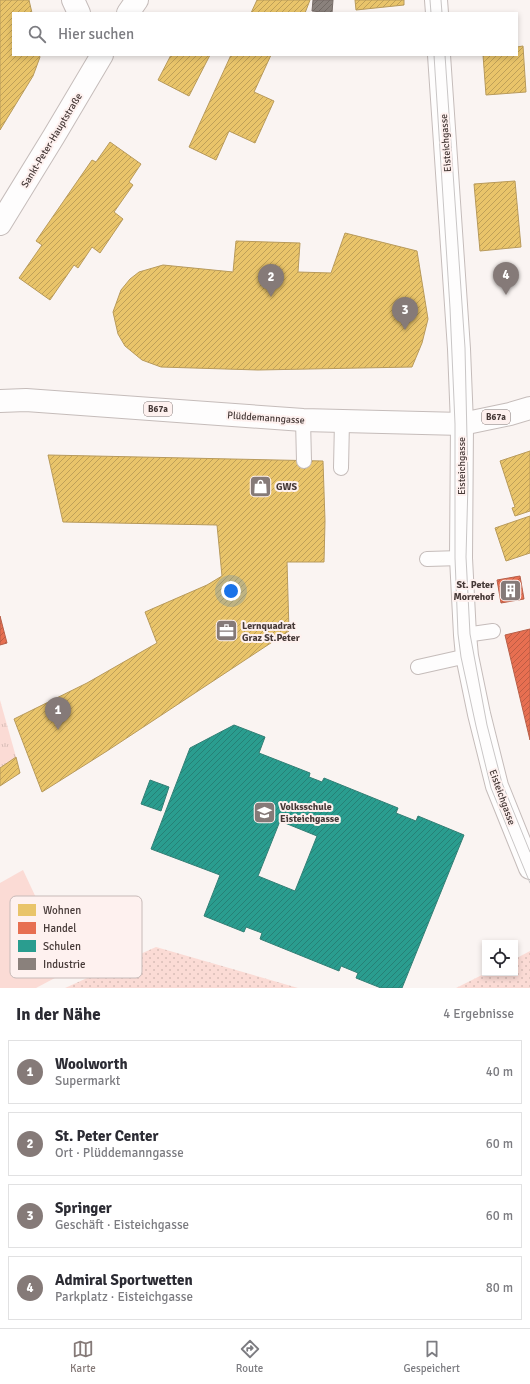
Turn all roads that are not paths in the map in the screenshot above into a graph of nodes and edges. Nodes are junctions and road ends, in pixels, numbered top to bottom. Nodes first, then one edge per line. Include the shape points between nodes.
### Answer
1 (73, 0) edge
2 (137, 0) edge
3 (436, 0) edge
4 (79, 12) edge
5 (129, 12) edge
6 (436, 12) edge
7 (100, 56) edge
8 (439, 56) edge
9 (0, 224) edge
10 (0, 401) edge
11 (530, 408) edge
12 (304, 420) junction
13 (342, 421) junction
14 (462, 424) junction
15 (304, 461) dead end
16 (341, 468) dead end
17 (461, 558) junction
18 (427, 559) dead end
19 (493, 630) dead end
20 (466, 645) junction
21 (418, 667) dead end
22 (530, 868) edge

1 - 4 street
2 - 5 street
3 - 6 street
7 - 9 street, Sankt-Peter-Hauptstraße
8 - 14 street, Eisteichgasse
10 - 12 street, Plüddemanngasse / B67a via 26,400
11 - 14 street, Plüddemanngasse / B67a
12 - 13 street, Plüddemanngasse / B67a
12 - 15 lane
13 - 14 street, Plüddemanngasse / B67a
13 - 16 lane
14 - 17 street, Eisteichgasse
17 - 18 lane
17 - 20 street, Eisteichgasse
19 - 20 lane
20 - 21 lane
20 - 22 street, Eisteichgasse via 479,714 497,786

